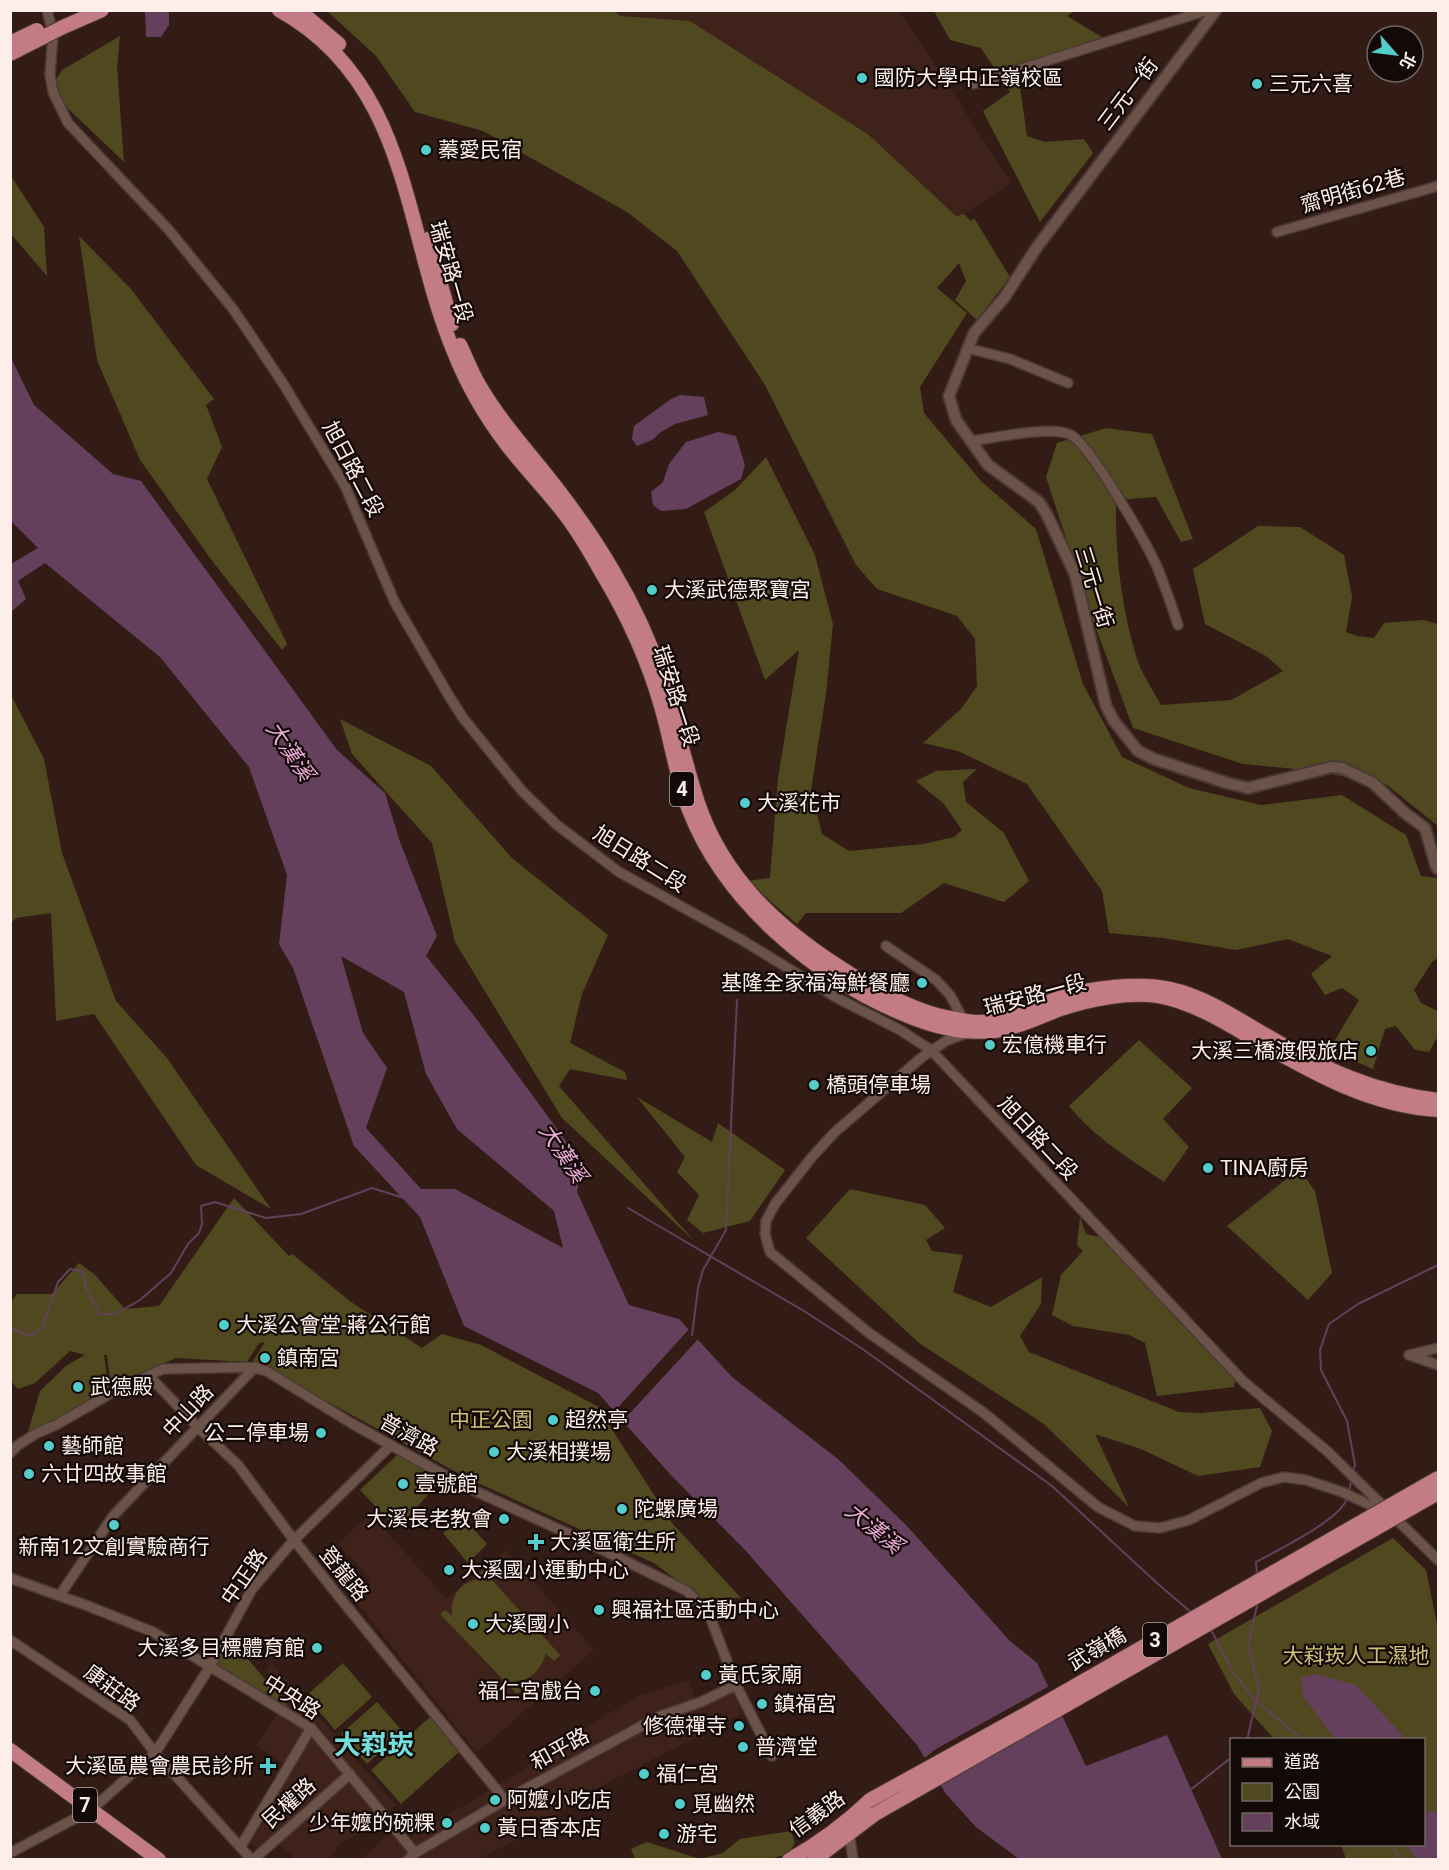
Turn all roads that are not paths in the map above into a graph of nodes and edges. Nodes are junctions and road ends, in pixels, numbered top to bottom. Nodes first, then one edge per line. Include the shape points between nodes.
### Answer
1 (47, 10) edge
2 (80, 10) edge
3 (102, 10) edge
4 (279, 10) edge
5 (299, 10) edge
6 (1208, 10) edge
7 (1216, 10) edge
8 (10, 44) edge
9 (10, 54) edge
10 (974, 84) dead end
11 (1438, 186) edge
12 (1277, 232) dead end
13 (967, 348) junction
14 (1068, 383) dead end
15 (971, 441) junction
16 (1178, 625) dead end
17 (1438, 869) edge
18 (886, 946) dead end
19 (857, 984) junction
20 (847, 1003) junction
21 (963, 1027) junction
22 (931, 1050) junction
23 (1438, 1100) edge
24 (1438, 1110) edge
25 (1438, 1348) edge
26 (1438, 1365) edge
27 (255, 1367) junction
28 (149, 1376) junction
29 (198, 1427) junction
30 (391, 1445) junction
31 (10, 1453) edge
32 (1438, 1478) edge
33 (1438, 1493) edge
34 (1392, 1515) junction
35 (294, 1540) junction
36 (1438, 1560) edge
37 (10, 1570) edge
38 (13, 1579) edge
39 (10, 1591) edge
40 (60, 1595) junction
41 (10, 1640) edge
42 (209, 1666) junction
43 (736, 1685) junction
44 (311, 1728) junction
45 (10, 1750) edge
46 (155, 1753) junction
47 (772, 1756) dead end
48 (350, 1774) junction
49 (505, 1800) junction
50 (870, 1800) joint
51 (91, 1810) junction
52 (875, 1814) joint
53 (849, 1819) junction
54 (849, 1835) junction
55 (241, 1846) junction
56 (10, 1853) edge
57 (412, 1856) edge
58 (159, 1860) edge
59 (253, 1860) edge
60 (789, 1860) edge
61 (814, 1860) edge
62 (853, 1860) edge

1 - 20 street, 旭日路二段 via 53,34 50,75 60,109 202,270 279,376 345,486 395,603 479,739 537,808 601,860
2 - 8 main road, bridge
3 - 9 main road, bridge
4 - 19 main road, 瑞安路一段 / 4 via 301,23 344,61 377,112 406,190 432,291 465,378 485,414 569,520 606,579 632,631 660,703 688,807 706,848 748,906 765,922 811,961
5 - 19 main road, 瑞安路一段 / 4 via 342,47 370,84 408,167 455,334 477,382 581,522 640,622 663,680 699,805 715,842 744,885 784,927
6 - 10 street
7 - 13 street, 三元一街 via 1037,247
11 - 12 street, 齋明街62巷
13 - 14 street via 1010,359
13 - 15 street, 三元一街 via 949,396 956,420
15 - 16 street via 1051,431 1071,435 1080,442 1098,464 1157,566
15 - 17 street, 三元一街 via 988,465 1039,502 1047,515 1075,574 1106,706 1138,751 1248,788 1332,767 1342,768 1373,783 1425,828
18 - 21 street via 936,980 950,995
19 - 20 street
19 - 21 main road, 瑞安路一段 / 4 via 914,1019
20 - 22 street, 旭日路二段
21 - 22 street
21 - 23 main road, 瑞安路一段 / 4 via 1018,1015 1063,997 1113,987 1168,988 1212,1005 1366,1085
21 - 24 main road, 瑞安路一段 / 4 via 1000,1030 1109,998 1160,996 1202,1011 1363,1095
22 - 34 street, 旭日路二段 via 1244,1382 1345,1468
22 - 34 street via 835,1132 812,1157 766,1221 770,1252 869,1333 984,1413 1098,1507 1135,1526 1160,1528 1190,1521 1261,1483 1284,1477 1342,1492
25 - 26 street via 1409,1355
27 - 28 street, 普濟路 via 164,1369
27 - 29 street, 中山路
27 - 30 street, 普濟路
28 - 29 street, 登龍路
28 - 31 street, 普濟路 via 37,1433
29 - 35 street, 登龍路 via 238,1465
29 - 40 street, 中山路 via 113,1516
30 - 35 street, 中正路
30 - 43 street, 普濟路 via 464,1486 687,1591 709,1614
32 - 50 main road, 武嶺橋 / 3, bridge
33 - 52 main road, 武嶺橋 / 3, bridge
34 - 36 street, 旭日路二段
35 - 42 street, 中正路 via 252,1589
35 - 49 street, 登龍路
37 - 38 street
38 - 39 street
38 - 40 street, 中央路
40 - 42 street, 中央路 via 153,1632
41 - 46 street, 康莊路 via 130,1720
42 - 44 street, 中央路
42 - 46 street, 中正路
43 - 47 street, 普濟路
43 - 49 street, 和平路 via 660,1716
44 - 48 street, 中央路
44 - 55 street
45 - 51 main road, 7
46 - 51 street, 中正路
46 - 55 street, 康莊路
48 - 57 street, 中央路
48 - 59 street, 民權路
49 - 57 street, 和平路
50 - 53 main road, 信義路 / 3
51 - 56 street, 中正路
51 - 58 main road, 7
52 - 54 main road, 信義路 / 3
53 - 54 street
53 - 60 main road, 信義路 / 3
54 - 61 main road, 信義路 / 3
54 - 62 street
55 - 59 street, 康莊路

